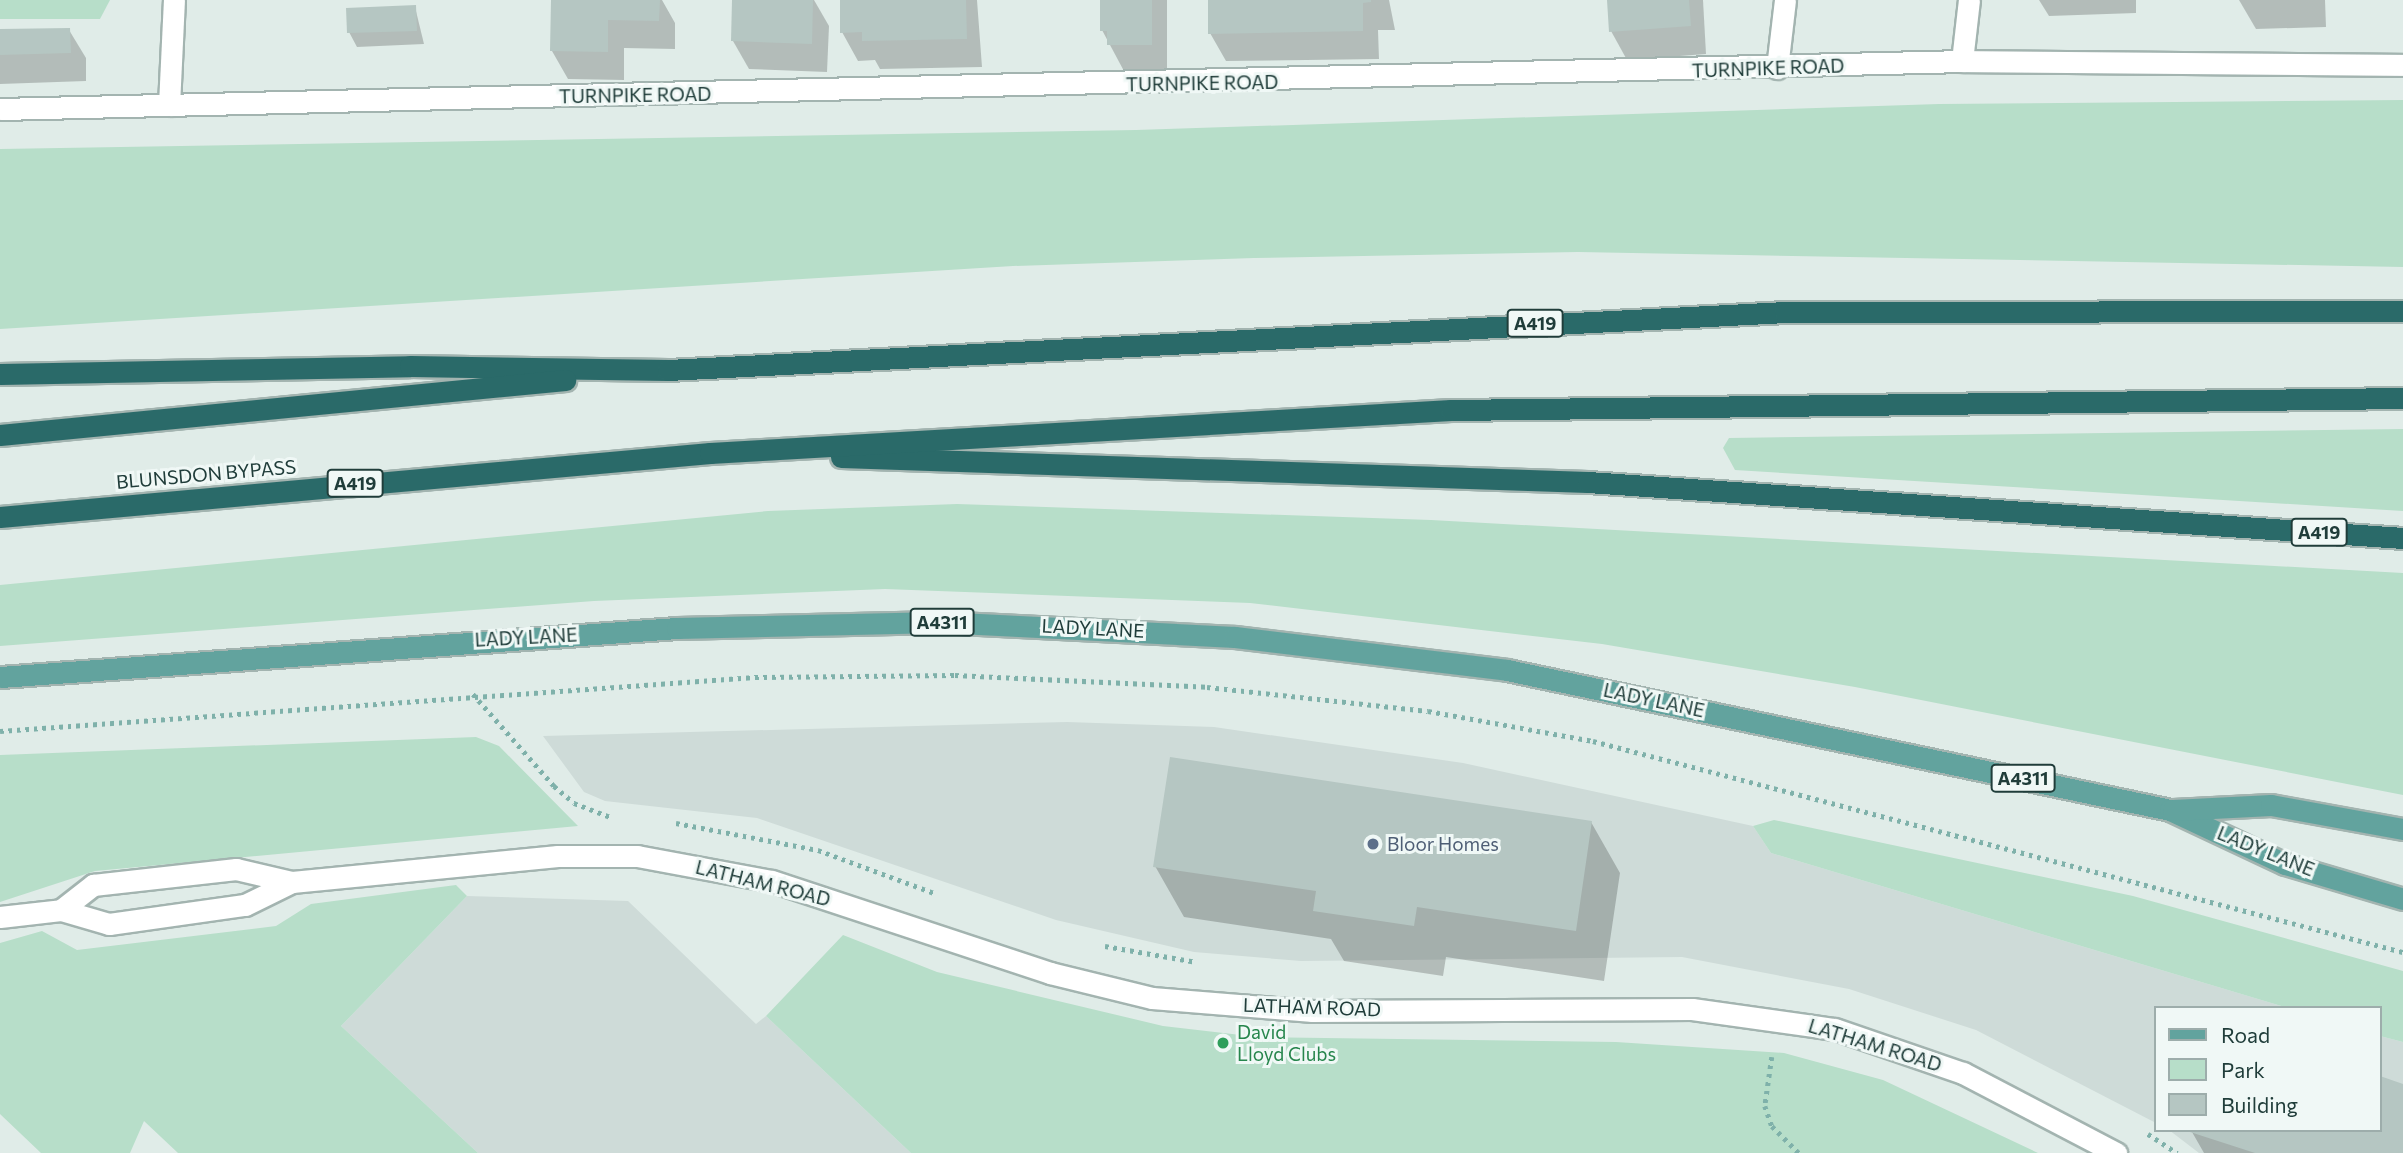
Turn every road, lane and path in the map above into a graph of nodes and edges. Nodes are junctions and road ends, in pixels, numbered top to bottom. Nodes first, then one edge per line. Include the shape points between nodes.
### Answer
1 (174, 0) edge
2 (1785, 0) edge
3 (1969, 0) edge
4 (1962, 61) junction
5 (2403, 65) edge
6 (1777, 68) junction
7 (169, 105) junction
8 (0, 109) edge
9 (2403, 311) edge
10 (668, 370) junction
11 (0, 374) edge
12 (2403, 398) edge
13 (0, 435) edge
14 (709, 453) junction
15 (0, 517) edge
16 (2403, 538) edge
17 (0, 677) edge
18 (474, 694) junction
19 (0, 731) edge
20 (2171, 810) junction
21 (624, 818) dead end
22 (669, 822) dead end
23 (2403, 829) edge
24 (292, 883) junction
25 (941, 895) dead end
26 (2403, 899) edge
27 (61, 911) junction
28 (0, 917) edge
29 (1097, 944) dead end
30 (2403, 952) edge
31 (1208, 963) dead end
32 (1778, 1018) junction
33 (2137, 1126) dead end
34 (1799, 1153) edge
35 (2116, 1153) edge
36 (2177, 1153) edge

1 - 7 street
2 - 6 street
3 - 4 street
4 - 5 street, TURNPIKE ROAD
4 - 6 street, TURNPIKE ROAD
6 - 7 street, TURNPIKE ROAD
7 - 8 street, TURNPIKE ROAD
9 - 10 highway, A419 via 1785,312
10 - 11 highway, A419 via 410,366
10 - 13 highway, A419
12 - 14 highway, A419 via 1451,410
14 - 15 highway, BLUNSDON BYPASS / A419
14 - 16 highway, A419 via 1588,482
17 - 20 main road, LADY LANE / A4311 via 677,628 939,622 1109,628 1507,670
18 - 19 path
18 - 21 path via 574,803
18 - 30 path via 755,677 956,675 1207,687 1428,711 1592,741
20 - 23 main road, LADY LANE / A4311 via 2271,805
20 - 26 main road, LADY LANE / A4311 via 2285,863
22 - 25 path via 818,850
24 - 27 street via 245,905 109,924
24 - 27 street via 236,869 106,884 93,886
24 - 32 street, LATHAM ROAD via 459,865 637,856 710,868 830,898 1050,973 1152,998 1312,1011 1609,1006
27 - 28 street
29 - 31 path
32 - 34 path via 1765,1106 1772,1126
32 - 35 street, LATHAM ROAD via 1872,1040 1963,1073
33 - 36 path

